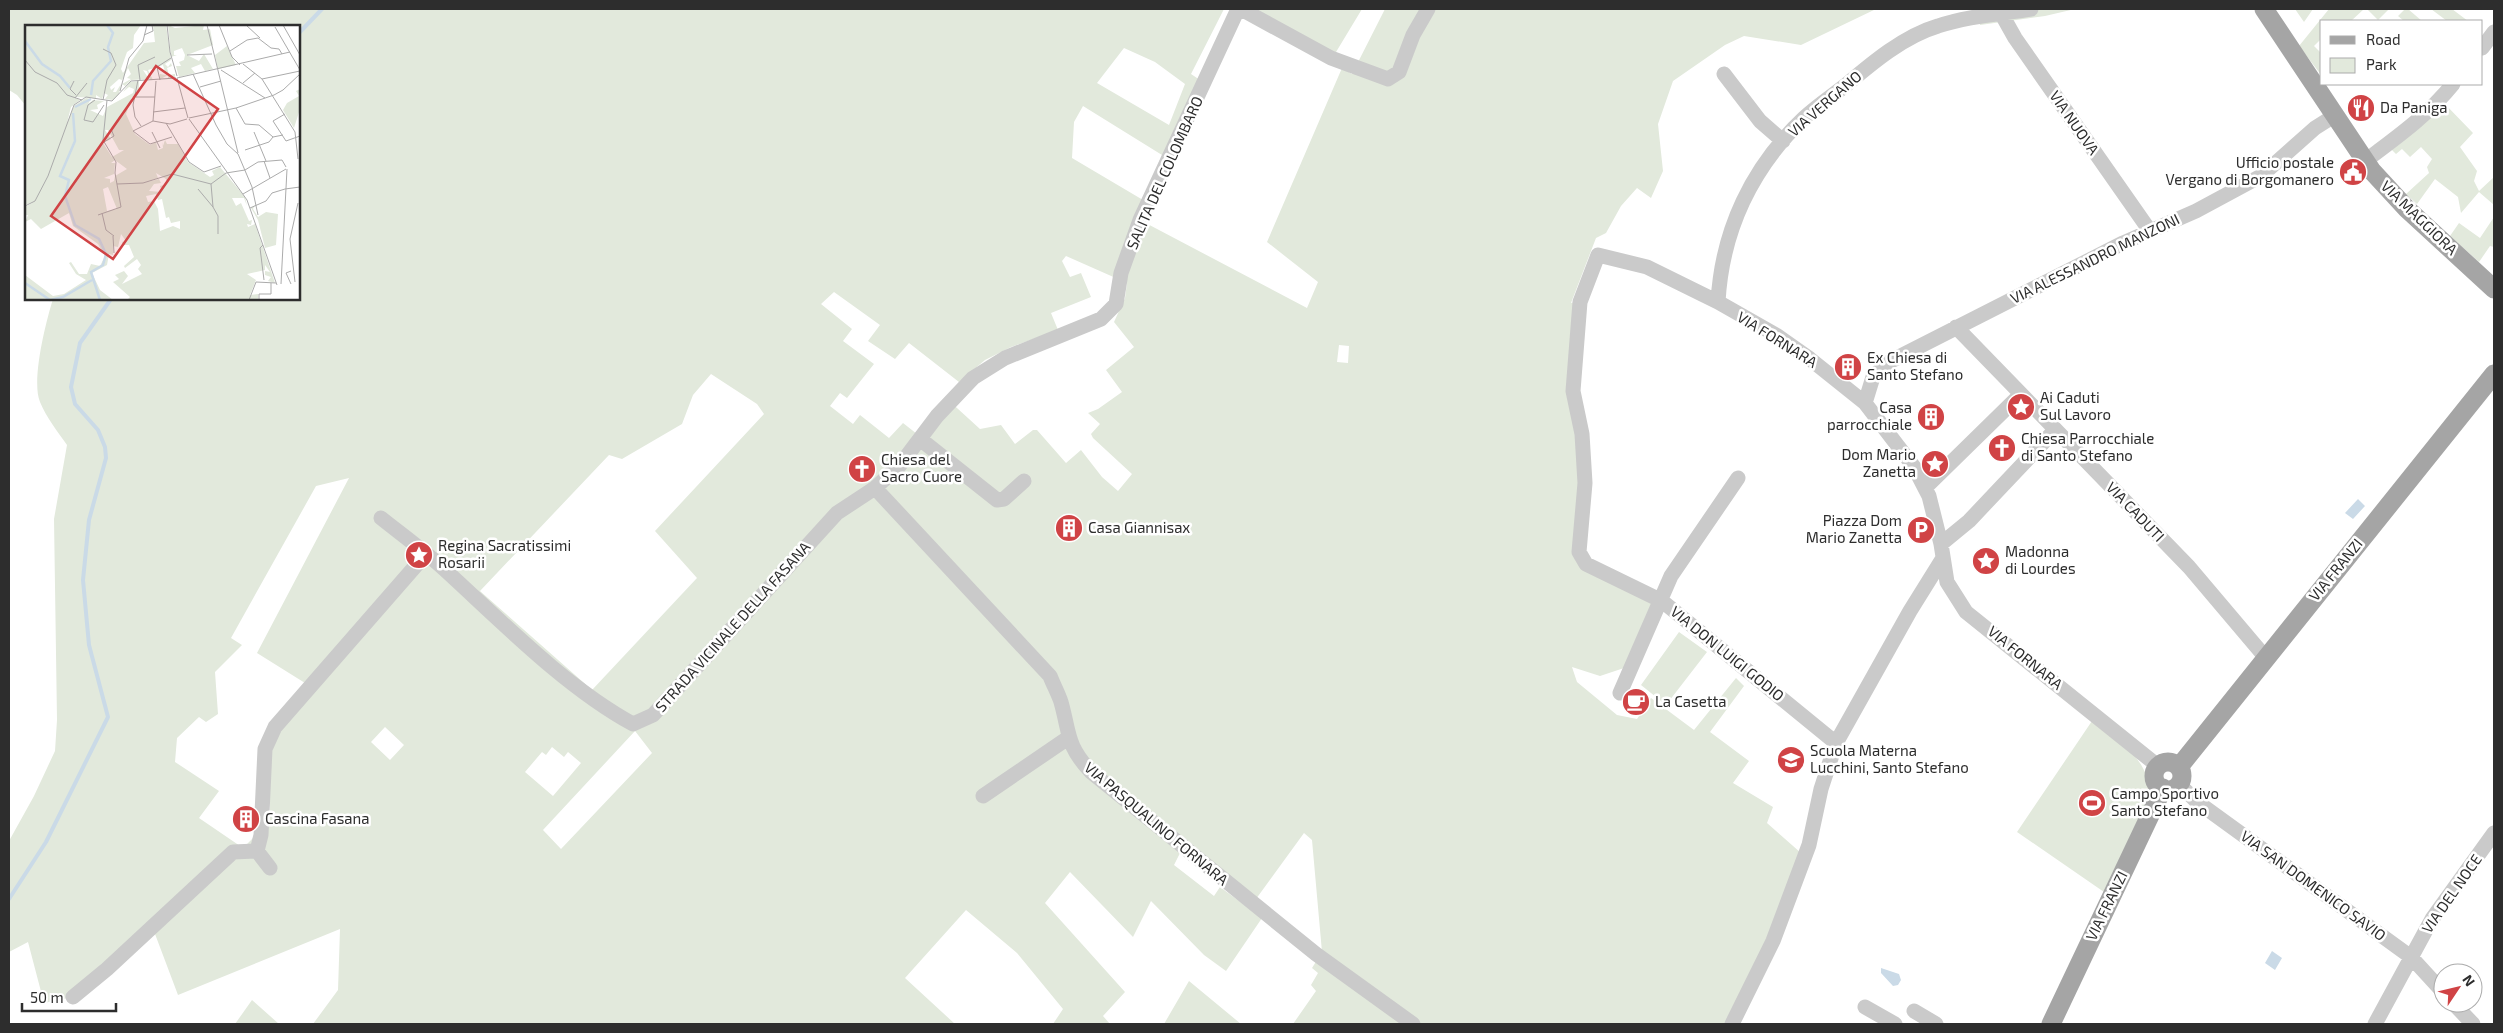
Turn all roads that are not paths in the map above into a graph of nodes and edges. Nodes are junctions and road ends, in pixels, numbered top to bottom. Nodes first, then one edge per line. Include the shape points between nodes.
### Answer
1 (1240, 9) edge
2 (1428, 9) edge
3 (2031, 9) edge
4 (2264, 9) edge
5 (2001, 13) junction
6 (2494, 32) edge
7 (2483, 47) edge
8 (1724, 74) dead end
9 (2452, 85) edge
10 (2334, 116) junction
11 (1783, 141) junction
12 (2365, 161) junction
13 (2150, 231) junction
14 (2479, 274) junction
15 (2494, 285) edge
16 (2494, 289) edge
17 (1718, 302) junction
18 (1956, 328) junction
19 (2494, 374) edge
20 (2021, 394) junction
21 (1865, 403) junction
22 (2055, 430) junction
23 (920, 439) junction
24 (1738, 478) dead end
25 (1024, 481) dead end
26 (875, 488) junction
27 (1925, 488) junction
28 (380, 518) dead end
29 (1942, 551) junction
30 (426, 554) junction
31 (1662, 601) junction
32 (2266, 658) junction
33 (1620, 693) dead end
34 (1068, 738) junction
35 (1836, 743) junction
36 (2158, 766) joint
37 (2174, 780) junction
38 (983, 796) dead end
39 (2494, 833) edge
40 (257, 851) junction
41 (270, 868) dead end
42 (2411, 956) junction
43 (2433, 981) edge
44 (73, 997) dead end
45 (1864, 1007) dead end
46 (1914, 1011) dead end
47 (2463, 1013) edge
48 (1413, 1024) edge
49 (1732, 1024) edge
50 (1895, 1024) edge
51 (1936, 1024) edge
52 (2051, 1024) edge
53 (2375, 1024) edge
54 (2473, 1024) edge

1 - 2 street via 1332,58 1388,80 1399,72 1413,35
1 - 23 street, SALITA DEL COLOMBARO via 1140,220 1121,273 1116,304 1101,320 1005,358 973,378
3 - 5 street, VIA VERGANO
4 - 10 main road, VIA MAGGIORA
5 - 11 street, VIA VERGANO via 1937,26 1883,54 1805,117
5 - 13 street, VIA NUOVA
6 - 7 street
8 - 11 street via 1760,121
9 - 12 street via 2411,127
10 - 12 main road, VIA MAGGIORA
10 - 13 street, VIA ALESSANDRO MANZONI via 2315,128 2261,176 2196,211
11 - 17 street, VIA VERGANO via 1767,157 1753,180 1733,224 1720,269
12 - 14 main road, VIA MAGGIORA via 2407,209
13 - 18 street, VIA ALESSANDRO MANZONI
14 - 15 main road, VIA MAGGIORA
14 - 16 main road, VIA MAGGIORA
17 - 21 street, VIA FORNARA via 1790,345
17 - 31 street, VIA FORNARA via 1647,267 1598,255 1580,302 1573,391 1582,434 1585,483 1579,552 1586,564
18 - 20 street, VIA CADUTI
18 - 21 street, VIA ALESSANDRO MANZONI via 1887,363 1873,377
19 - 32 main road, VIA FRANZI
20 - 22 street, VIA CADUTI
20 - 27 street
21 - 27 street, VIA FORNARA via 1914,467
22 - 29 street
22 - 32 street, VIA CADUTI via 2189,568
23 - 25 street via 997,500 1004,499
23 - 26 street, SALITA DEL COLOMBARO via 900,465
24 - 31 street, VIA DON LUIGI GODIO via 1668,574
26 - 30 street, STRADA VICINALE DELLA FASANA via 837,514 653,715 633,724 600,704 536,652
26 - 34 street, VIA PASQUALINO FORNARA via 1050,676 1060,701
27 - 29 street, VIA FORNARA
28 - 30 street, STRADA VICINALE DELLA FASANA
29 - 35 street
29 - 36 street, VIA FORNARA via 1947,582 1966,612
30 - 40 street via 276,727 266,749 261,835
31 - 33 street
31 - 35 street, VIA DON LUIGI GODIO
32 - 37 main road, VIA FRANZI
34 - 38 street
34 - 48 street, VIA PASQUALINO FORNARA via 1082,763 1116,795 1316,954
35 - 49 street via 1821,789 1809,845 1773,941
36 - 37 main road via 2171,762
37 - 42 street, VIA SAN DOMENICO SAVIO via 2196,801
37 - 52 main road, VIA FRANZI
39 - 42 street, VIA DEL NOCE via 2432,918
40 - 41 street
40 - 44 street via 232,852
42 - 43 street, VIA SAN DOMENICO SAVIO
42 - 53 street, VIA DEL NOCE
45 - 50 street
46 - 51 street
47 - 54 street

